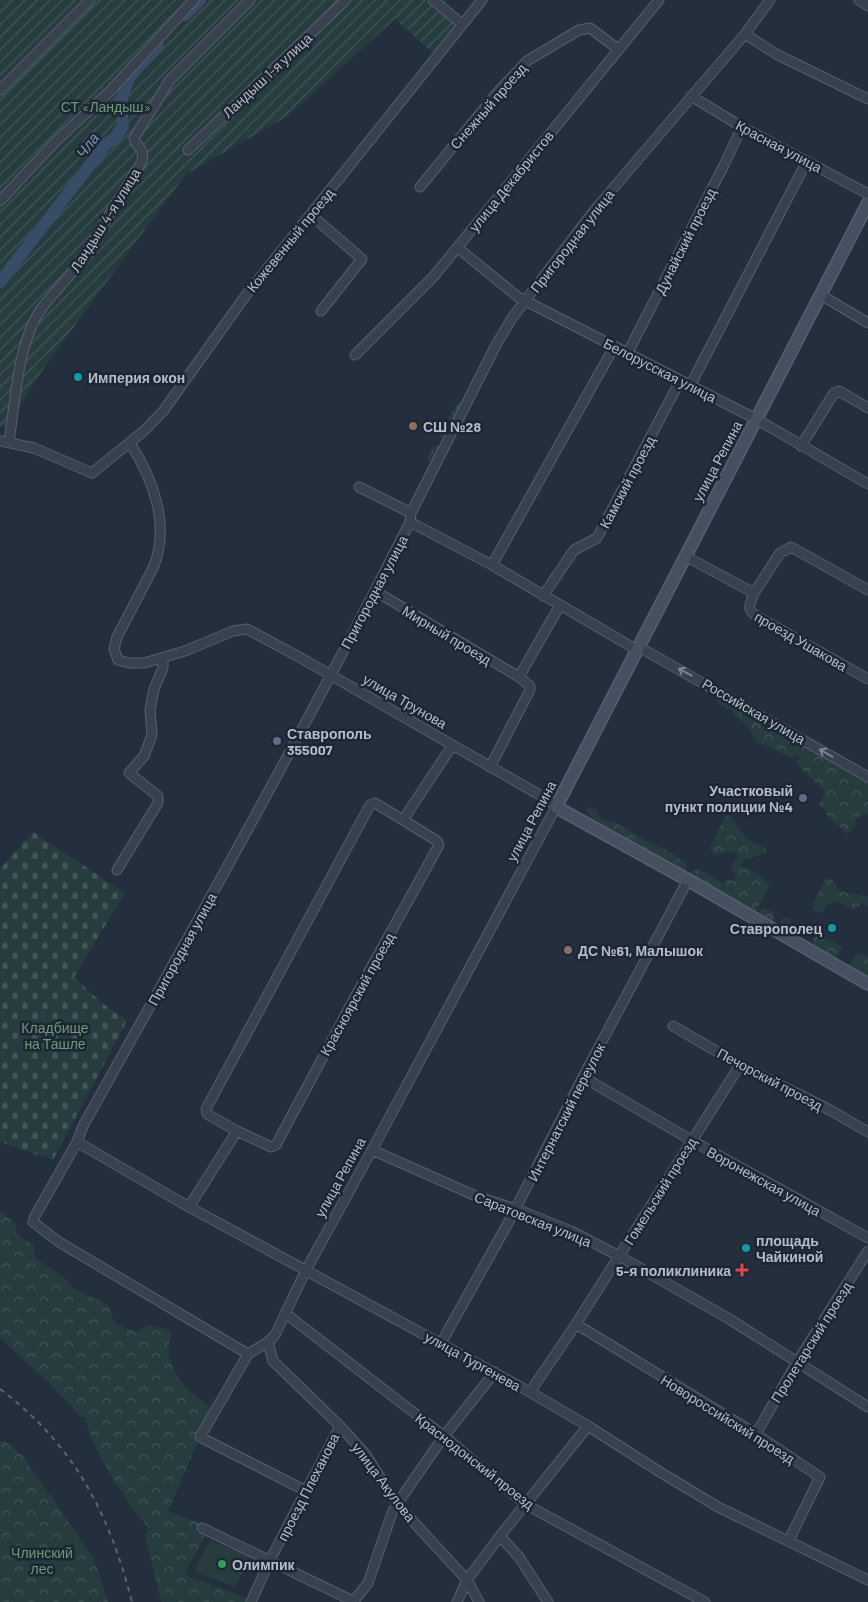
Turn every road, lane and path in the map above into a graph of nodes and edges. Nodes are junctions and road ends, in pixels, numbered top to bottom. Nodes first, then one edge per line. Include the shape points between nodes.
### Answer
1 (90, 0) edge
2 (194, 0) edge
3 (250, 0) edge
4 (346, 0) edge
5 (433, 0) edge
6 (482, 0) edge
7 (659, 0) edge
8 (770, 0) edge
9 (859, 0) edge
10 (868, 6) edge
11 (462, 24) junction
12 (745, 34) junction
13 (618, 49) junction
14 (0, 90) edge
15 (691, 96) junction
16 (868, 98) edge
17 (742, 127) junction
18 (188, 150) dead end
19 (807, 160) junction
20 (420, 187) dead end
21 (868, 194) edge
22 (0, 201) edge
23 (868, 203) edge
24 (311, 215) junction
25 (458, 248) junction
26 (821, 295) junction
27 (525, 300) junction
28 (320, 311) dead end
29 (868, 323) edge
30 (614, 347) junction
31 (627, 354) junction
32 (355, 355) dead end
33 (680, 381) junction
34 (690, 386) junction
35 (868, 408) edge
36 (756, 419) junction
37 (5, 441) edge
38 (130, 443) junction
39 (801, 446) junction
40 (868, 484) edge
41 (359, 487) dead end
42 (410, 518) junction
43 (684, 556) junction
44 (492, 565) junction
45 (868, 590) edge
46 (375, 591) junction
47 (754, 593) junction
48 (543, 596) junction
49 (560, 605) junction
50 (638, 648) junction
51 (163, 658) junction
52 (330, 675) junction
53 (520, 677) junction
54 (868, 679) edge
55 (452, 746) junction
56 (490, 767) junction
57 (868, 777) edge
58 (556, 806) junction
59 (403, 820) junction
60 (117, 870) dead end
61 (688, 880) junction
62 (868, 984) edge
63 (673, 1026) dead end
64 (740, 1065) junction
65 (583, 1077) junction
66 (237, 1130) junction
67 (868, 1132) edge
68 (691, 1140) junction
69 (77, 1142) junction
70 (372, 1150) junction
71 (189, 1207) junction
72 (516, 1209) junction
73 (868, 1238) edge
74 (868, 1251) edge
75 (619, 1256) junction
76 (306, 1270) junction
77 (285, 1313) junction
78 (576, 1324) junction
79 (268, 1342) junction
80 (441, 1343) junction
81 (248, 1354) junction
82 (797, 1362) junction
83 (495, 1372) junction
84 (530, 1392) junction
85 (868, 1407) edge
86 (340, 1426) junction
87 (588, 1426) junction
88 (756, 1434) junction
89 (444, 1436) junction
90 (306, 1491) junction
91 (397, 1504) junction
92 (525, 1504) junction
93 (202, 1528) dead end
94 (500, 1536) junction
95 (790, 1540) junction
96 (270, 1560) junction
97 (467, 1580) junction
98 (868, 1580) edge
99 (251, 1602) edge
100 (354, 1602) edge
101 (457, 1602) edge
102 (479, 1602) edge
103 (548, 1602) edge
104 (705, 1602) edge

1 - 14 street
2 - 22 street via 110,91 55,142
3 - 37 street, Ландыш 4-я улица via 170,80 134,138 143,150 141,162 82,259 32,325
4 - 18 street, Ландыш 1-я улица
5 - 11 street
6 - 11 street, Кожевенный проезд
7 - 13 street, улица Декабристов
8 - 12 street, Пригородная улица
9 - 10 street
11 - 24 street, Кожевенный проезд
12 - 15 street, Пригородная улица
12 - 16 street via 776,54
13 - 20 street, Снежный проезд via 590,28 580,30 527,61
13 - 25 street, улица Декабристов
15 - 17 street, Красная улица
15 - 27 street, Пригородная улица via 593,212
17 - 19 street, Красная улица
17 - 31 street, Дунайский проезд
19 - 21 street, Красная улица
19 - 34 street
23 - 26 street, улица Репина
24 - 28 street via 362,259
24 - 38 street, Кожевенный проезд via 246,295 164,410
25 - 27 street, Белорусская улица
25 - 32 street, улица Декабристов
26 - 29 street
26 - 36 street, улица Репина
27 - 30 street, Белорусская улица
27 - 42 street, Пригородная улица via 496,345
30 - 31 street, Белорусская улица
30 - 44 street
31 - 33 street, Белорусская улица
33 - 34 street, Белорусская улица
33 - 48 street, Камский проезд via 597,538 574,550
34 - 36 street, Белорусская улица
35 - 39 street via 834,392
36 - 39 street, Белорусская улица
36 - 43 street, улица Репина
37 - 38 street, Кожевенный проезд via 34,448 92,473
38 - 51 street, улица Трунова via 152,485 161,541 158,558 127,616 114,649 123,663 144,663
39 - 40 street, Белорусская улица
41 - 42 street, Российская улица
42 - 44 street, Российская улица
42 - 46 street, Пригородная улица
43 - 47 street, проезд Ушакова
43 - 50 street, улица Репина
44 - 48 street, Российская улица
45 - 47 street, проезд Ушакова via 791,548 780,553
46 - 52 street, Пригородная улица
46 - 53 street, Мирный проезд
47 - 54 street, проезд Ушакова via 749,607 756,616
48 - 49 street, Российская улица
49 - 50 street, Российская улица
49 - 53 street
57 -> 50 street, Российская улица
50 - 58 street, улица Репина
51 - 52 street, улица Трунова via 233,631 247,629
51 - 60 street via 150,710 152,735 144,756 129,773 158,796 158,803
52 - 55 street, улица Трунова
52 - 69 street, Пригородная улица via 271,790
53 - 56 street via 528,683 530,690
55 - 56 street, улица Трунова
55 - 59 street
56 - 58 street, улица Трунова
58 - 61 street, улица Трунова
58 - 70 street, улица Репина
59 - 66 street, Красноярский проезд via 375,803 370,805 288,954 206,1109 207,1114
59 - 66 street, Красноярский проезд via 439,845 276,1145 271,1146
61 - 62 street, улица Трунова
61 - 65 street, Интернатский переулок
63 - 64 street, Печорский проезд
64 - 67 street, Печорский проезд
64 - 68 street, Гомельский проезд
65 - 68 street, Воронежская улица
65 - 72 street, Интернатский переулок
66 - 71 street
68 - 73 street, Воронежская улица
68 - 75 street, Гомельский проезд
69 - 71 street, улица Тургенева
69 - 81 street, Пригородная улица via 33,1222 59,1242
70 - 72 street, Саратовская улица via 478,1197
70 - 76 street, улица Репина
71 - 76 street, улица Тургенева
72 - 75 street, Саратовская улица via 571,1231
72 - 80 street, Интернатский переулок
74 - 82 street, Пролетарский проезд
75 - 78 street, Гомельский проезд
75 - 82 street, Саратовская улица
76 - 77 street, улица Репина
76 - 80 street, улица Тургенева
77 - 79 street, улица Репина
77 - 89 street, Краснодонский проезд
78 - 84 street, Гомельский проезд
78 - 88 street, Новороссийский проезд
79 - 81 street, улица Репина
79 - 86 street, улица Акулова via 273,1361
80 - 83 street, улица Тургенева
81 - 90 street, улица Репина via 200,1438
82 - 85 street, Саратовская улица
82 - 88 street, Пролетарский проезд
83 - 84 street, улица Тургенева
83 - 89 street
84 - 87 street, улица Тургенева
86 - 90 street, проезд Плеханова
86 - 91 street, улица Акулова via 366,1455
87 - 92 street
87 - 95 street, улица Тургенева via 718,1507
88 - 95 street, Новороссийский проезд via 820,1477
89 - 91 street
89 - 92 street, Краснодонский проезд
90 - 96 street, проезд Плеханова
91 - 97 street, улица Акулова
91 - 100 street via 368,1583
92 - 94 street
92 - 104 street, Краснодонский проезд
93 - 96 street
94 - 97 street
94 - 103 street via 519,1557
95 - 98 street, улица Тургенева
96 - 99 street, проезд Плеханова
96 - 100 street
97 - 101 street
97 - 102 street, улица Акулова

